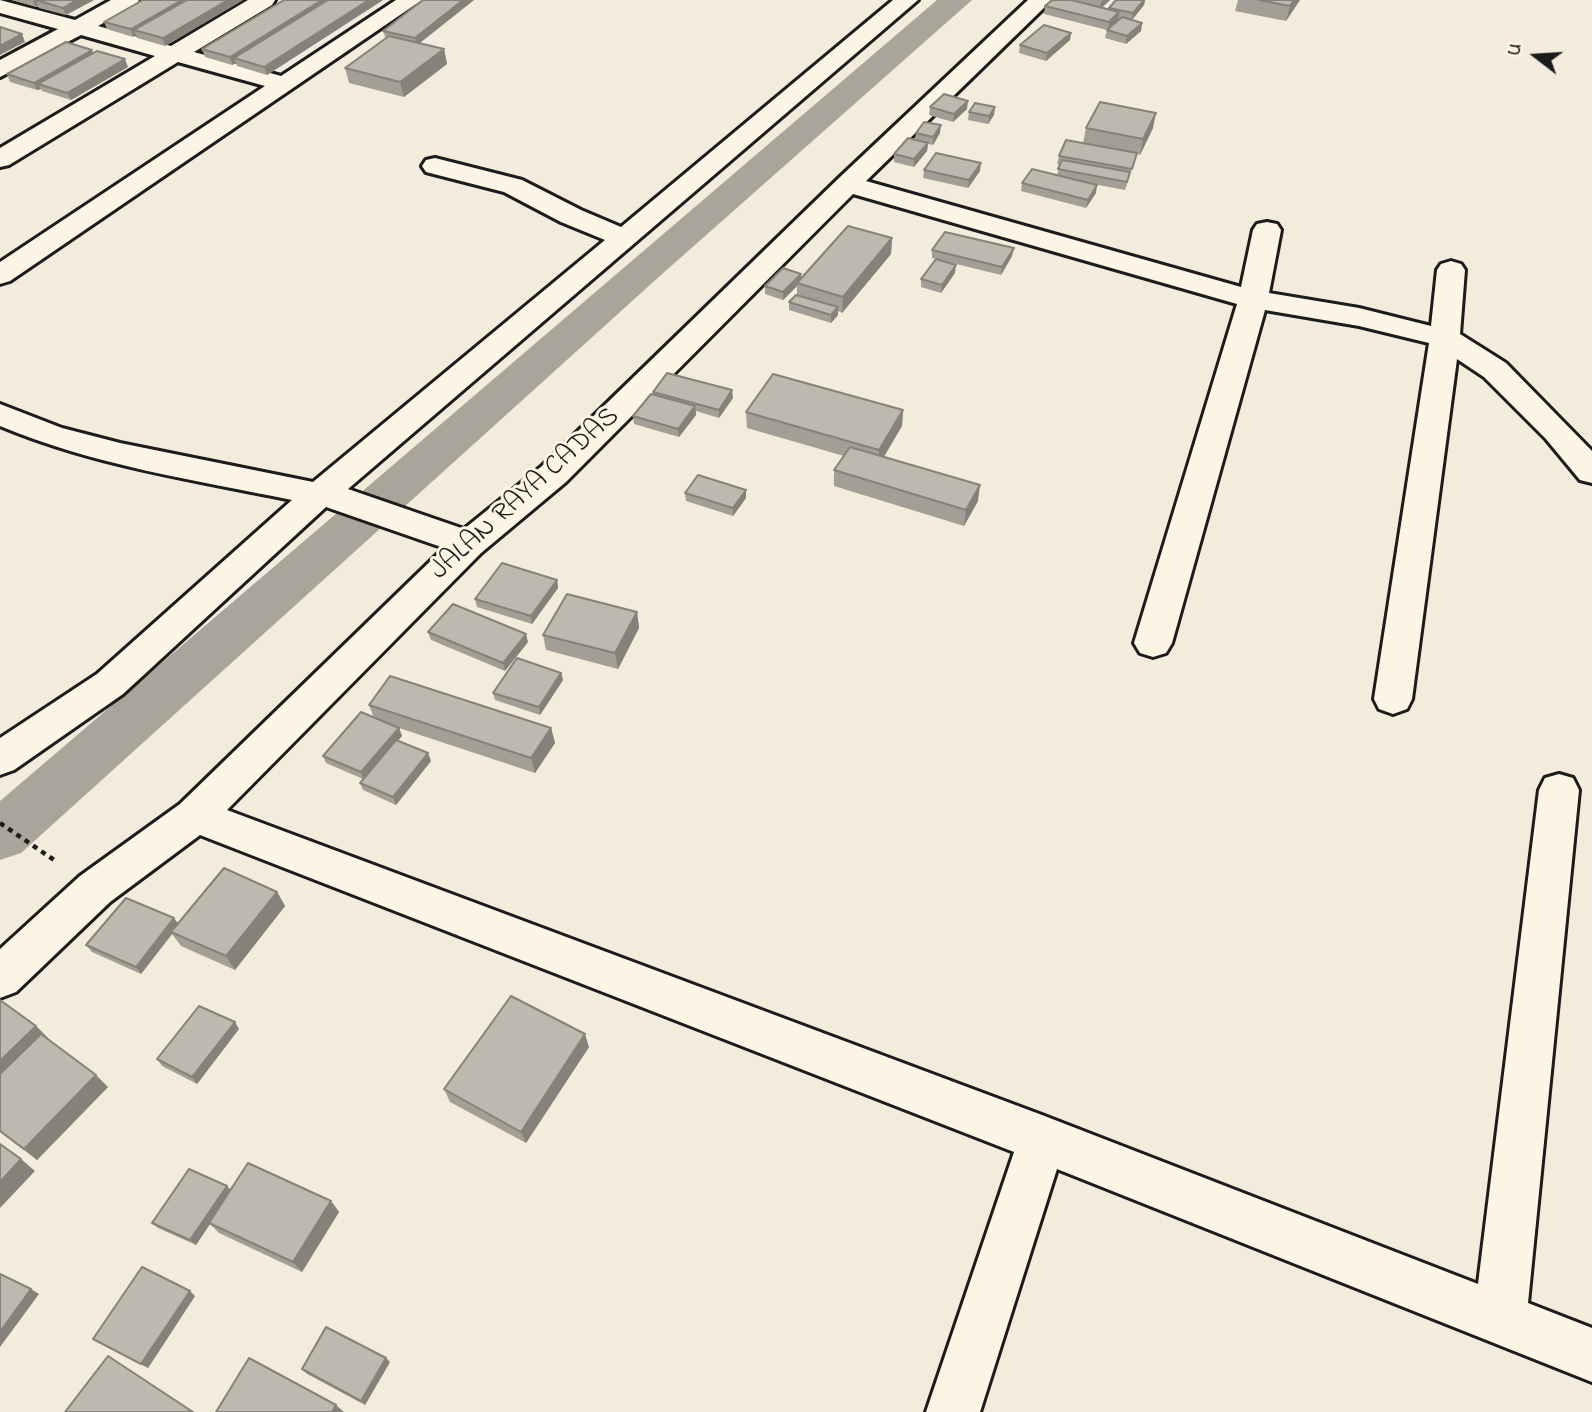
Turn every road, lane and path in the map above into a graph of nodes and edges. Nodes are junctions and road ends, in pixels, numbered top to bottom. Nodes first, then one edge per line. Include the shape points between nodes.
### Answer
1 (128, 0) edge
2 (264, 0) edge
3 (411, 0) edge
4 (907, 0) edge
5 (1041, 0) edge
6 (0, 6) edge
7 (78, 28) junction
8 (174, 54) junction
9 (0, 70) edge
10 (284, 85) junction
11 (0, 159) edge
12 (435, 166) dead end
13 (848, 184) junction
14 (1267, 230) dead end
15 (624, 238) junction
16 (1451, 270) dead end
17 (0, 275) edge
18 (1253, 299) junction
19 (1445, 338) junction
20 (0, 414) edge
21 (1592, 472) edge
22 (332, 498) junction
23 (469, 544) junction
24 (1153, 643) dead end
25 (1393, 699) dead end
26 (0, 759) edge
27 (1559, 790) dead end
28 (195, 816) junction
29 (0, 823) edge
30 (64, 866) dead end
31 (0, 978) edge
32 (1042, 1139) junction
33 (1500, 1318) junction
34 (1592, 1355) edge
35 (953, 1412) edge

1 - 7 street
2 - 8 street
3 - 10 street
4 - 15 street
5 - 13 street, JALAN RAYA CADAS
6 - 7 street
7 - 8 street
7 - 9 street
8 - 10 street
8 - 11 street
10 - 17 street
12 - 15 street via 513,186
13 - 18 street
13 - 23 street, JALAN RAYA CADAS via 554,474
14 - 18 street
15 - 22 street
16 - 19 street
18 - 19 street
18 - 24 street
19 - 21 street via 1495,370
19 - 25 street
20 - 22 street via 76,443
22 - 23 street
22 - 26 street via 110,684
23 - 28 street, JALAN RAYA CADAS
27 - 33 street
28 - 31 street, JALAN RAYA CADAS via 95,889
28 - 32 street
29 - 30 path
32 - 33 street
32 - 35 street
33 - 34 street

